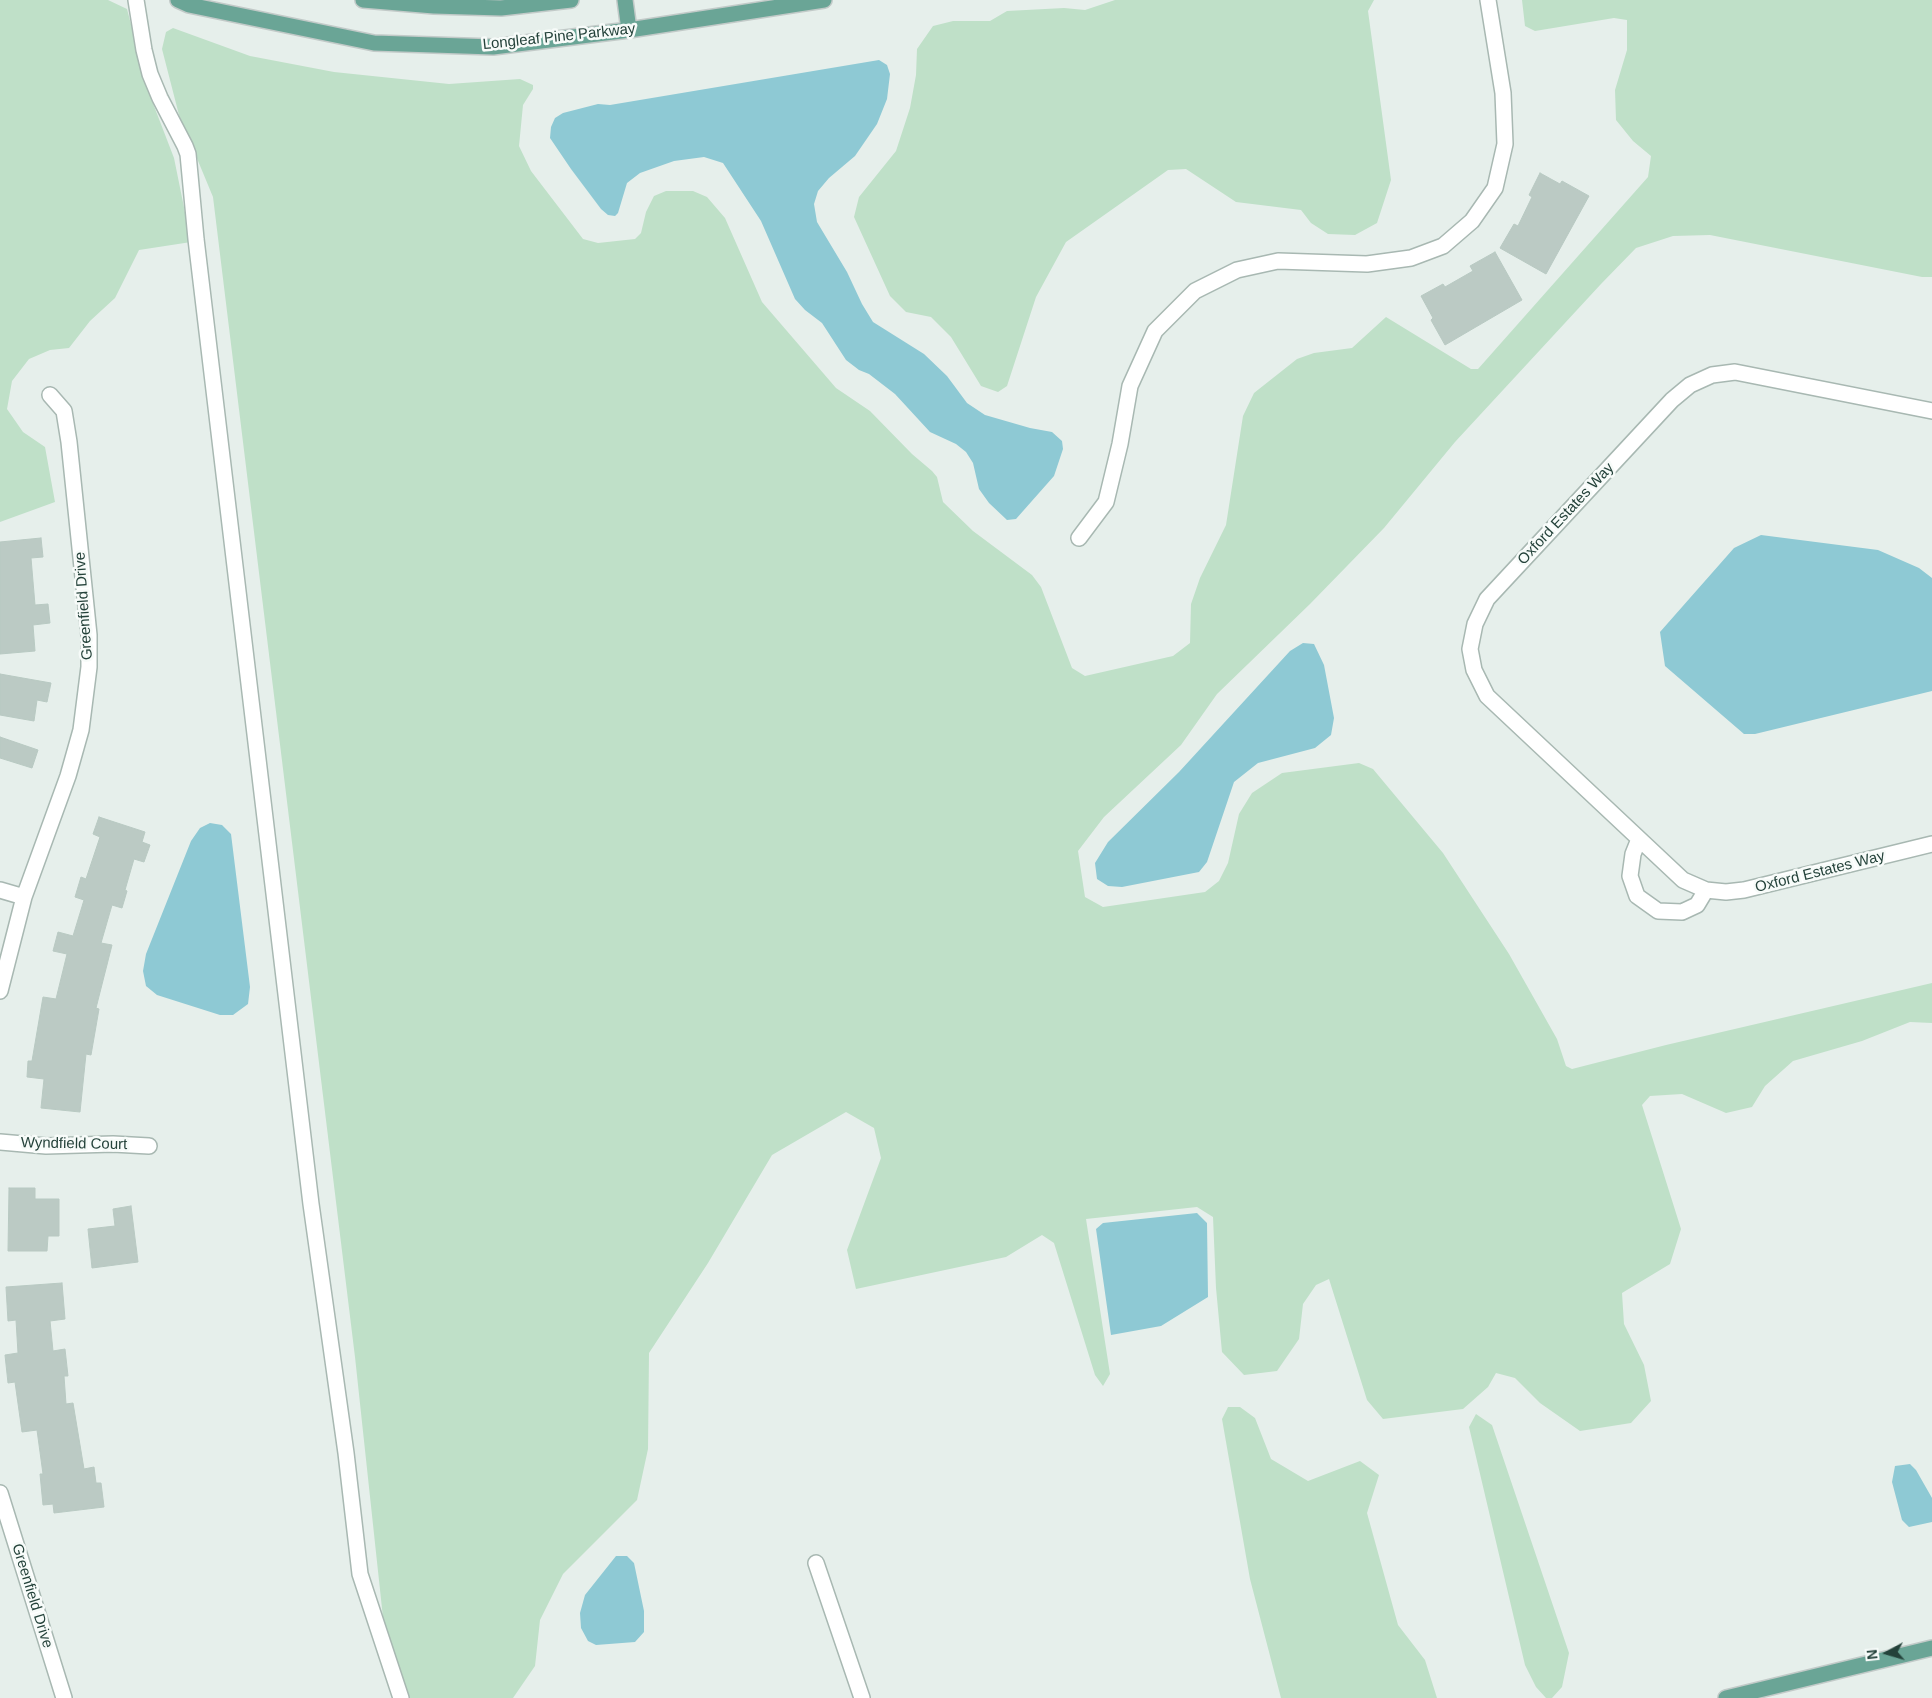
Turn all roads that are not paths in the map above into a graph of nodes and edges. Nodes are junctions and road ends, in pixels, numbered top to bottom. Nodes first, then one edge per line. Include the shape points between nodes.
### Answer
1 (136, 0) edge
2 (178, 0) edge
3 (362, 0) edge
4 (571, 0) edge
5 (625, 0) edge
6 (824, 0) edge
7 (1488, 0) edge
8 (629, 30) junction
9 (50, 395) dead end
10 (1932, 411) edge
11 (1079, 538) dead end
12 (1638, 839) junction
13 (1932, 844) edge
14 (0, 890) edge
15 (1706, 890) junction
16 (24, 897) junction
17 (0, 991) edge
18 (0, 1142) edge
19 (149, 1146) dead end
20 (0, 1493) edge
21 (816, 1563) dead end
22 (1932, 1648) edge
23 (64, 1698) edge
24 (401, 1698) edge
25 (862, 1698) edge
26 (1726, 1698) edge

1 - 24 street via 150,74 188,154 311,1204 360,1574
2 - 8 main road, Longleaf Pine Parkway via 189,5 374,43 493,47
3 - 4 main road via 501,8
5 - 8 main road
6 - 8 main road, Longleaf Pine Parkway
7 - 11 street via 1502,93 1505,144 1495,188 1472,221 1443,246 1411,258 1367,264 1278,261 1237,270 1194,291 1155,331 1130,386 1106,502
9 - 16 street, Greenfield Drive via 64,411 69,442 89,635 89,667 81,730 71,767
10 - 12 street, Oxford Estates Way via 1734,372 1712,375 1690,385 1672,400 1487,599 1475,624 1470,649 1474,670 1488,696
12 - 15 street, Oxford Estates Way via 1683,880
12 - 15 street via 1630,876 1637,896 1658,911 1682,912 1697,905
13 - 15 street, Oxford Estates Way via 1744,890
14 - 16 street
16 - 17 street, Greenfield Drive
18 - 19 street, Wyndfield Court via 46,1146
20 - 23 street, Greenfield Drive
21 - 25 street
22 - 26 main road

